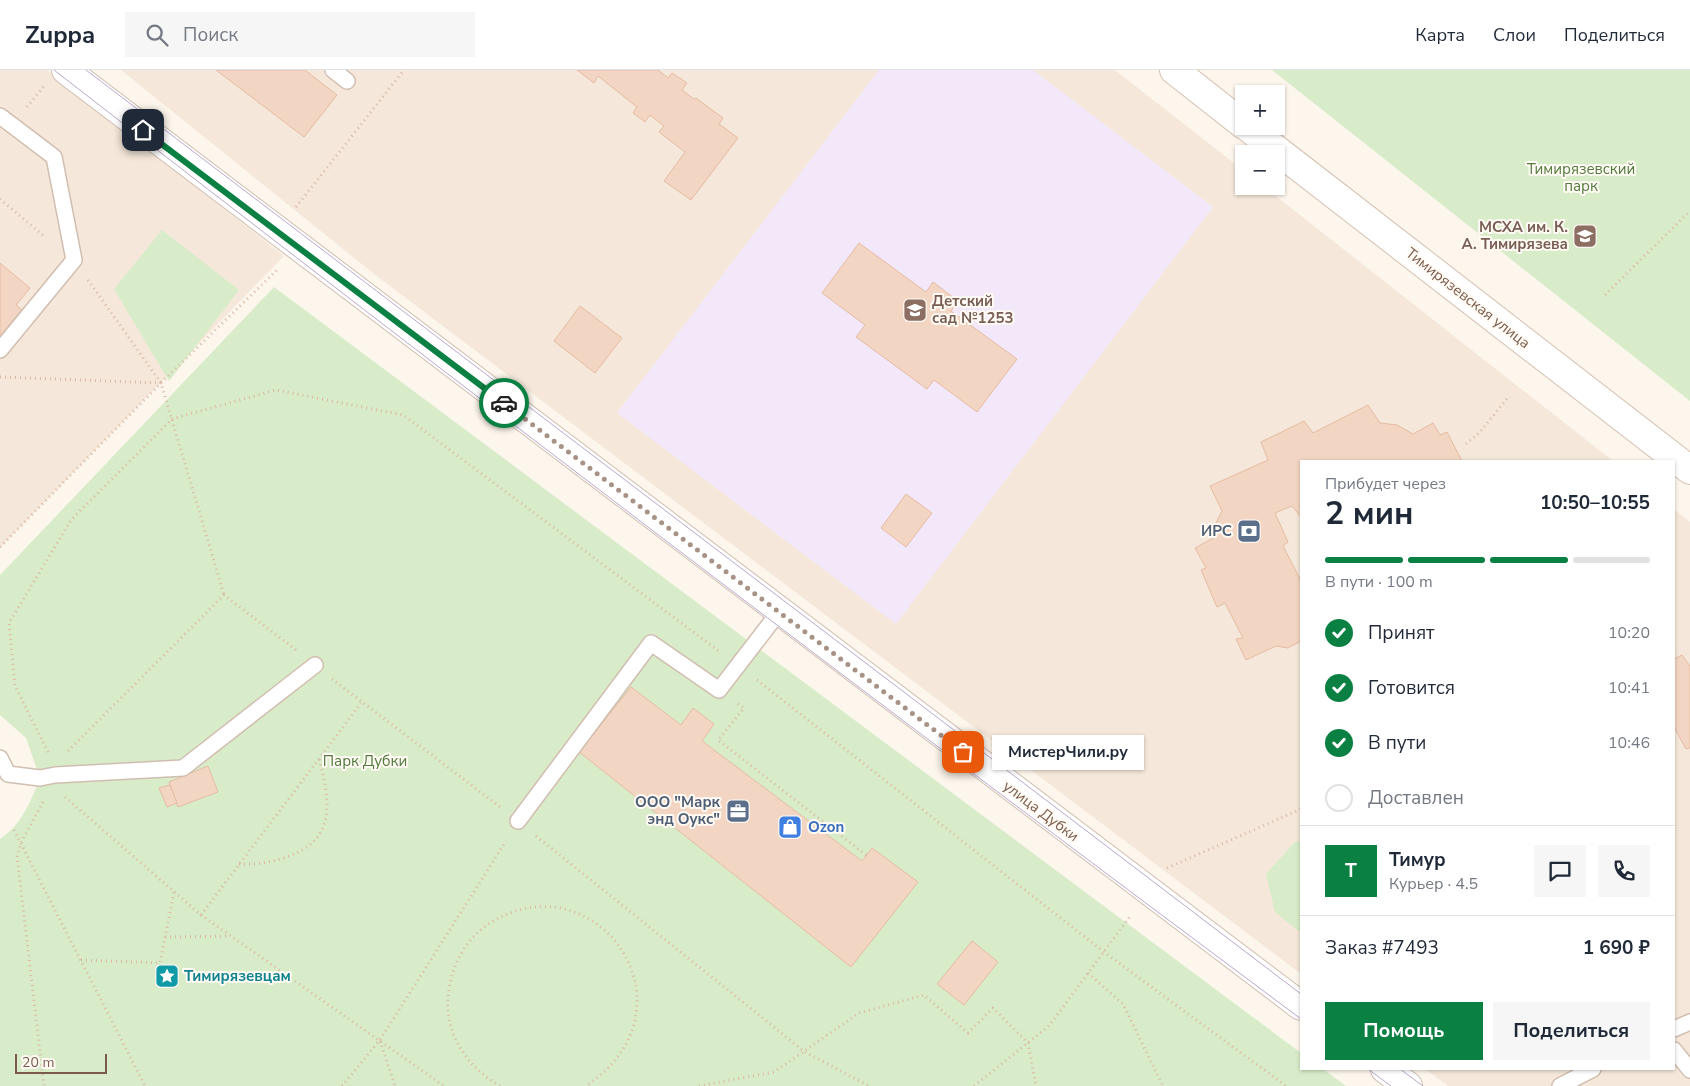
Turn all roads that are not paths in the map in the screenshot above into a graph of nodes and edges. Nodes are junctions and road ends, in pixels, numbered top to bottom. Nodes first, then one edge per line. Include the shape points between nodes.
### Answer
1 (66, 70) edge
2 (333, 70) edge
3 (1174, 70) edge
4 (347, 81) dead end
5 (0, 116) edge
6 (1235, 117) edge
7 (1258, 135) edge
8 (0, 350) edge
9 (1690, 470) edge
10 (779, 612) junction
11 (315, 665) road end
12 (0, 758) edge
13 (518, 821) road end
14 (1300, 1005) edge
15 (1690, 1022) edge
16 (1675, 1029) edge
17 (1675, 1051) edge
18 (1386, 1070) edge
19 (1592, 1070) edge
20 (1690, 1070) edge
21 (1408, 1086) edge
22 (1560, 1086) edge

1 - 10 street, улица Дубки
2 - 4 lane
3 - 6 street, Тимирязевская улица
5 - 8 lane via 54,157 74,260
7 - 9 street, Тимирязевская улица
10 - 13 lane via 719,690 651,643
10 - 14 street, улица Дубки
11 - 12 lane via 183,768 40,778 8,774
15 - 16 lane
17 - 20 lane
18 - 21 street
19 - 22 lane

